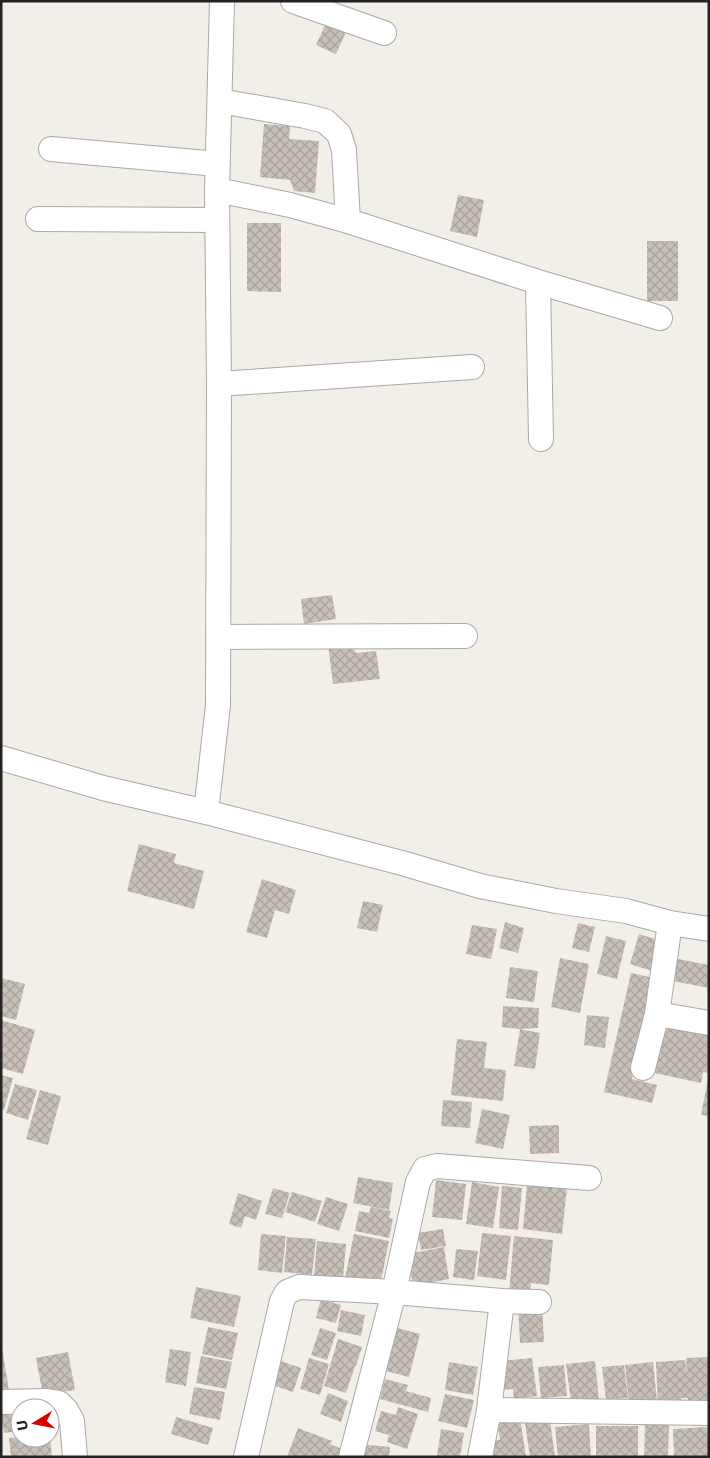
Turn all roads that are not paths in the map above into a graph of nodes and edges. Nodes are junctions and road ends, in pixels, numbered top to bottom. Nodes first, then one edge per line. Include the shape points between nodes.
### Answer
1 (222, 1) edge
2 (293, 1) edge
3 (384, 33) dead end
4 (220, 101) junction
5 (51, 148) dead end
6 (218, 164) junction
7 (216, 190) junction
8 (38, 219) dead end
9 (217, 220) junction
10 (348, 221) junction
11 (538, 282) junction
12 (660, 318) dead end
13 (472, 367) dead end
14 (219, 384) junction
15 (541, 439) dead end
16 (465, 636) dead end
17 (218, 637) junction
18 (1, 758) edge
19 (206, 812) junction
20 (670, 923) junction
21 (709, 929) edge
22 (657, 1014) junction
23 (709, 1023) edge
24 (643, 1068) dead end
25 (589, 1178) dead end
26 (394, 1292) junction
27 (502, 1301) junction
28 (539, 1302) dead end
29 (1, 1402) edge
30 (489, 1410) junction
31 (709, 1413) edge
32 (75, 1457) edge
33 (246, 1457) edge
34 (351, 1457) edge
35 (480, 1457) edge

1 - 4 street
2 - 3 street
4 - 6 street
4 - 10 street via 325,121 339,134 344,150
5 - 6 street
6 - 7 street
7 - 9 street
7 - 10 street
8 - 9 street
9 - 14 street
10 - 11 street
11 - 12 street
11 - 15 street
13 - 14 street
14 - 17 street
16 - 17 street
17 - 19 street via 218,705
18 - 19 street via 103,788
19 - 20 street via 480,886 626,911
20 - 21 street
20 - 22 street
22 - 23 street
22 - 24 street
25 - 26 street via 437,1166 425,1168 418,1182
26 - 27 street
26 - 33 street via 300,1287 287,1292 282,1301
26 - 34 street
27 - 28 street
27 - 30 street
29 - 32 street via 47,1400 59,1403 72,1421
30 - 31 street
30 - 35 street

